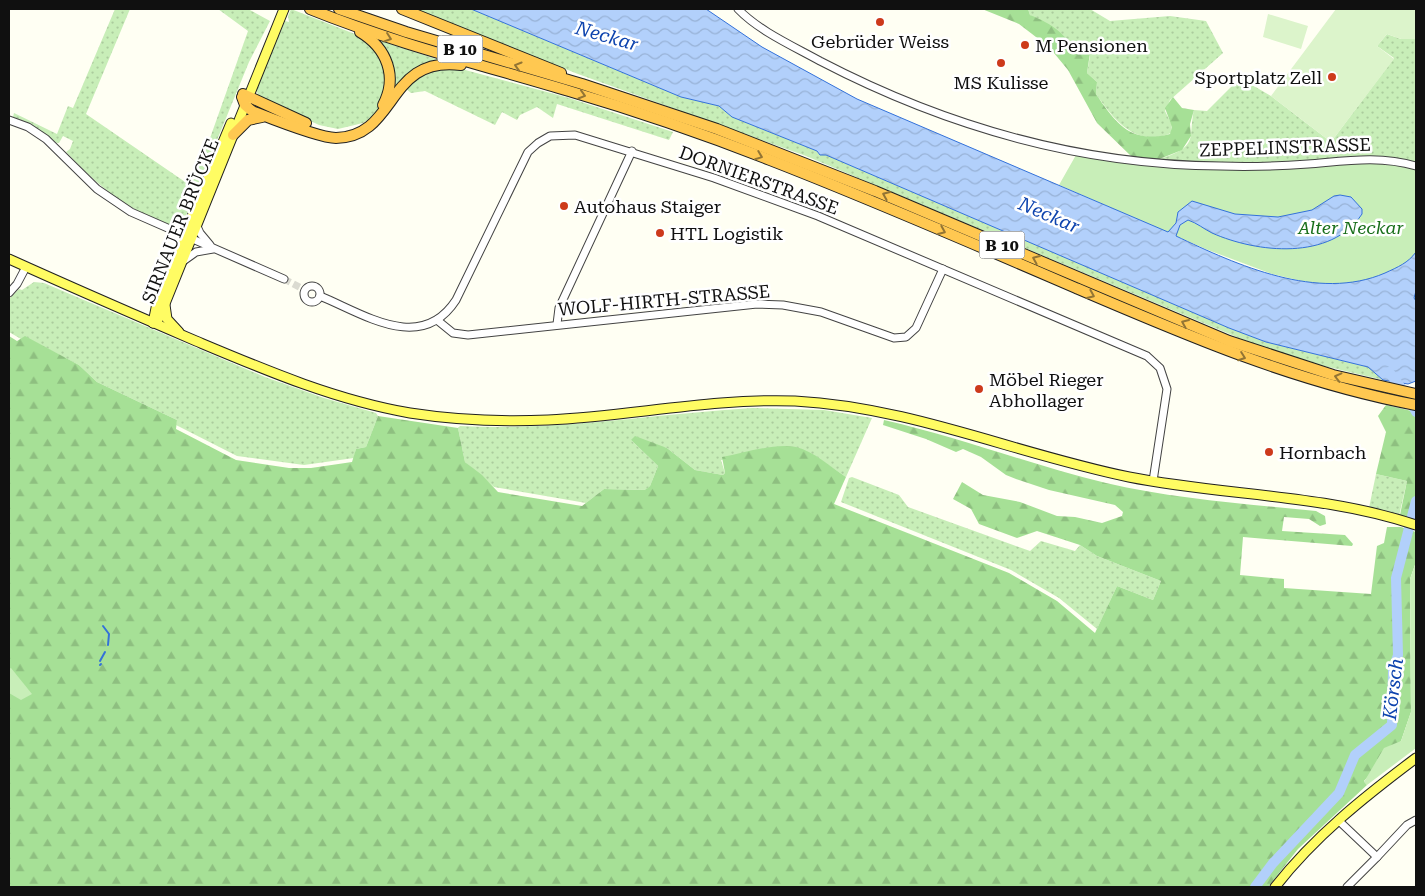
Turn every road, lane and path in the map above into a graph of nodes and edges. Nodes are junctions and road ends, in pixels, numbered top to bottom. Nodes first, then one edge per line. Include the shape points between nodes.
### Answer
1 (284, 9) edge
2 (310, 9) edge
3 (339, 9) edge
4 (402, 9) edge
5 (738, 9) edge
6 (342, 22) junction
7 (485, 67) junction
8 (582, 84) junction
9 (245, 98) junction
10 (268, 116) junction
11 (9, 120) edge
12 (233, 135) junction
13 (632, 151) junction
14 (1416, 166) edge
15 (196, 224) junction
16 (187, 237) junction
17 (214, 249) junction
18 (9, 259) edge
19 (180, 264) junction
20 (26, 267) junction
21 (943, 269) junction
22 (284, 279) tunnel mouth
23 (9, 293) edge
24 (320, 296) dead end
25 (161, 304) junction
26 (133, 314) junction
27 (437, 320) junction
28 (153, 322) junction
29 (557, 324) junction
30 (180, 334) junction
31 (1416, 394) edge
32 (1416, 405) edge
33 (1153, 481) junction
34 (1416, 525) edge
35 (1416, 758) edge
36 (1338, 820) junction
37 (1416, 820) edge
38 (1377, 857) junction
39 (1275, 887) edge
40 (1347, 887) edge

1 - 9 main road, SIRNAUER BRÜCKE
2 - 6 highway, B 10
8 -> 3 highway, B 10
4 - 8 highway via 554,69
5 - 14 street, ZEPPELINSTRASSE via 748,19 806,53 893,96 989,131 1054,148 1184,165 1272,166 1368,158
6 -> 7 highway, B 10
6 - 9 highway via 378,46 390,70 390,89 385,102 368,122 344,131 326,131
7 - 10 highway via 445,63 422,68 405,82 372,124 351,136 322,136
7 -> 32 highway, B 10 via 616,106 758,155 1260,364 1329,385
31 -> 8 highway, B 10 via 1301,366 1229,341 816,167 717,129
9 - 10 highway via 252,111
9 - 12 main road, SIRNAUER BRÜCKE
9 - 16 main road, SIRNAUER BRÜCKE
10 - 12 highway via 248,120
11 - 16 street via 46,139 89,182 119,206
12 - 15 main road, SIRNAUER BRÜCKE
13 - 21 street, DORNIERSTRASSE via 783,202
13 - 27 street, DORNIERSTRASSE via 575,135 550,136 534,145 522,161 456,300
13 - 29 street via 559,308
15 - 16 main road, SIRNAUER BRÜCKE
15 - 17 street via 202,237
16 - 17 street
16 - 19 main road, SIRNAUER BRÜCKE
16 - 25 main road, SIRNAUER BRÜCKE
17 - 19 street via 196,252
17 - 22 street
18 - 20 main road
19 - 25 main road, SIRNAUER BRÜCKE
20 - 23 street
20 - 26 main road
21 - 29 street, WOLF-HIRTH-STRASSE via 916,328 903,338 889,337 821,312 765,304
21 - 33 street, DORNIERSTRASSE via 1139,352 1157,364 1167,389
24 - 27 street via 397,327 422,326
25 - 26 main road via 147,312
25 - 28 main road, SIRNAUER BRÜCKE
25 - 30 main road
26 - 28 main road
27 - 29 street, WOLF-HIRTH-STRASSE via 451,332 466,335
28 - 30 main road
30 - 33 main road via 332,394 427,416 523,421 730,402 820,403 914,418 1069,462
33 - 34 main road via 1334,505
35 - 36 main road
36 - 38 street
36 - 39 main road
37 - 38 street
38 - 40 street

